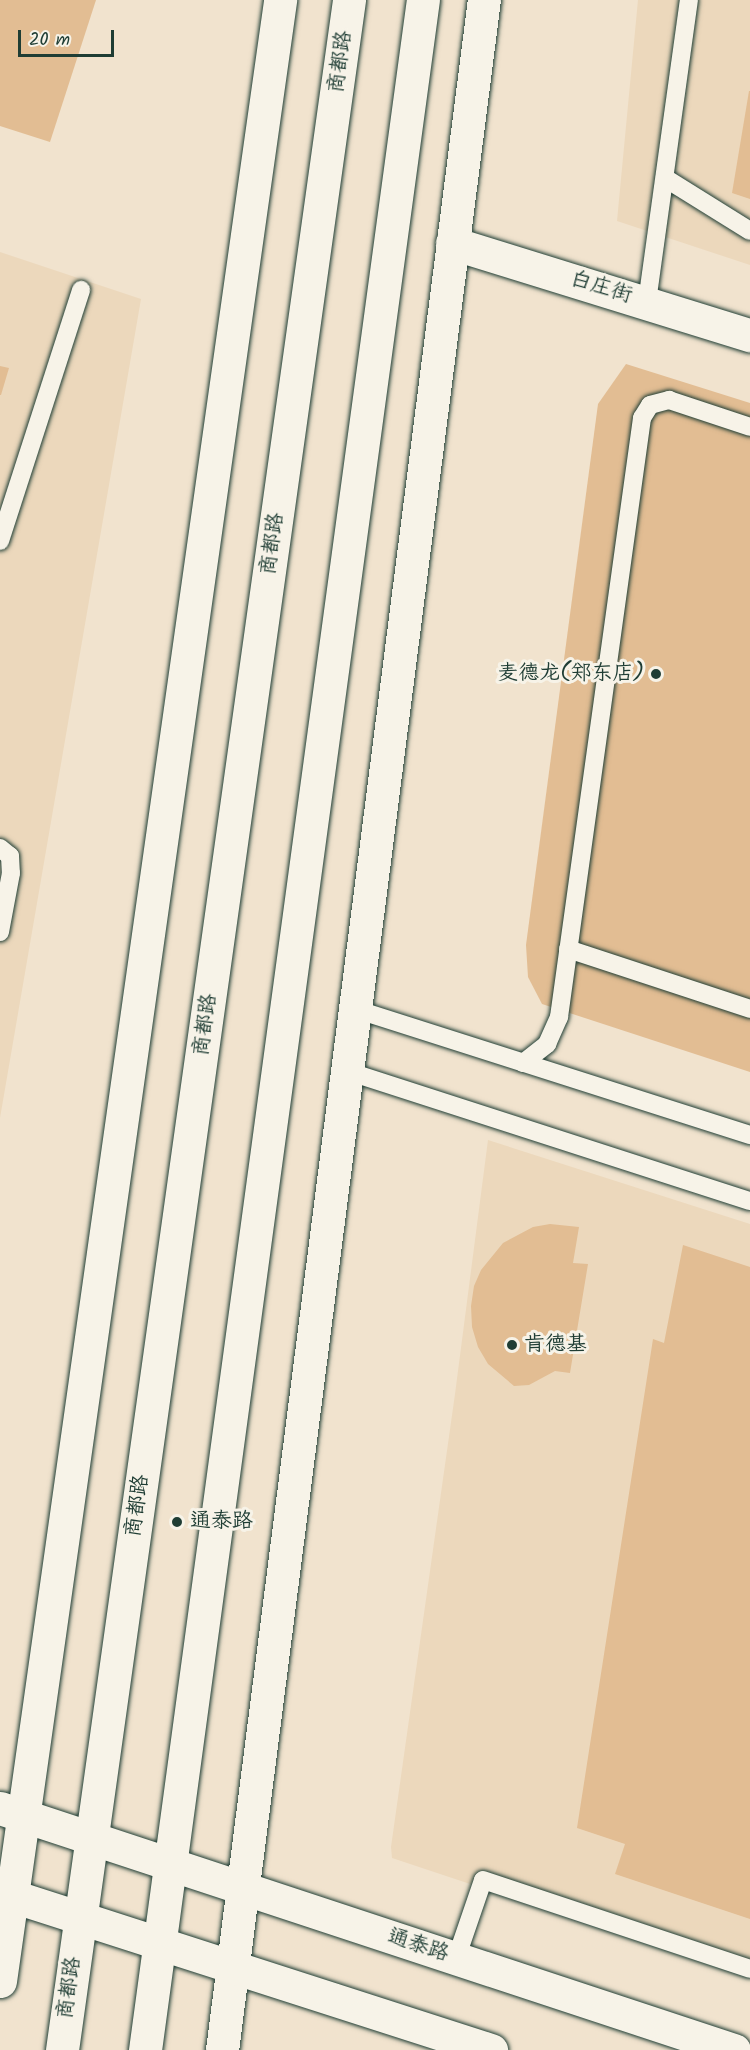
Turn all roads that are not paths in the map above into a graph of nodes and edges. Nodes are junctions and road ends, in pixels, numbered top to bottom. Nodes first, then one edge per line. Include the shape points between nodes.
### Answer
1 (280, 0) edge
2 (349, 0) edge
3 (423, 0) edge
4 (484, 0) edge
5 (688, 0) edge
6 (665, 178) junction
7 (750, 231) edge
8 (452, 243) junction
9 (81, 290) dead end
10 (647, 302) junction
11 (750, 335) edge
12 (750, 427) edge
13 (0, 541) edge
14 (0, 848) edge
15 (0, 932) edge
16 (568, 949) junction
17 (355, 1009) junction
18 (750, 1009) edge
19 (523, 1063) junction
20 (347, 1071) junction
21 (750, 1136) edge
22 (750, 1201) edge
23 (12, 1812) edge
24 (91, 1838) junction
25 (170, 1864) junction
26 (242, 1888) junction
27 (6, 1894) edge
28 (80, 1918) junction
29 (159, 1943) junction
30 (456, 1959) junction
31 (232, 1966) junction
32 (750, 1969) edge
33 (0, 1981) edge
34 (62, 2050) edge
35 (145, 2050) edge
36 (222, 2050) edge
37 (491, 2050) edge
38 (734, 2050) edge

1 - 23 street
2 - 24 street, 商都路
3 - 25 street
4 - 8 street
5 - 6 lane
6 - 7 lane
6 - 10 lane
8 - 10 street, 白庄街
8 - 17 street
9 - 13 lane
10 - 11 street, 白庄街
12 - 16 lane via 669,400 650,405 642,418
14 - 15 lane via 10,856 11,873
16 - 18 lane
16 - 19 lane via 559,1017 547,1044
17 - 19 lane
17 - 20 street
19 - 21 lane
20 - 22 lane
20 - 26 street
23 - 24 street, 通泰路
23 - 27 street
24 - 25 street, 通泰路
24 - 28 street, 商都路
25 - 26 street, 通泰路
25 - 29 street
26 - 30 street, 通泰路
26 - 31 street
27 - 28 street
27 - 33 street
28 - 29 street
28 - 34 street, 商都路
29 - 31 street
29 - 35 street
30 - 32 lane via 483,1880
30 - 38 street, 通泰路
31 - 36 street
31 - 37 street

